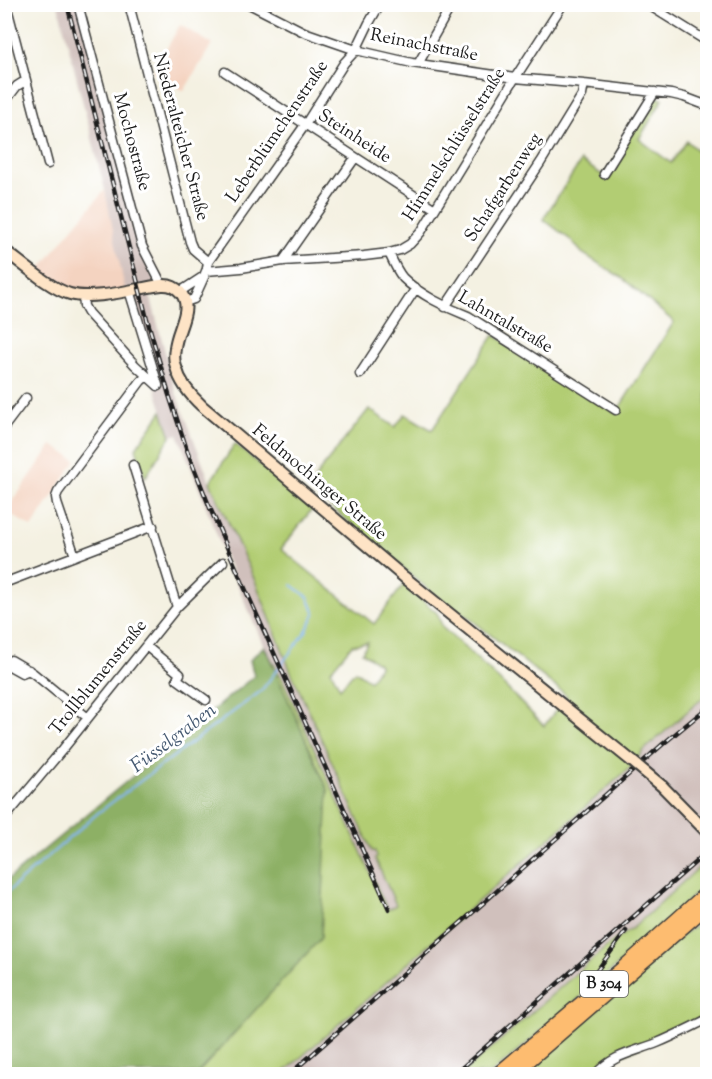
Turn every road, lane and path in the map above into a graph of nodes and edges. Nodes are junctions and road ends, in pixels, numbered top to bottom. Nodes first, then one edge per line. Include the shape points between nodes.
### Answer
1 (6, 4) edge
2 (78, 4) edge
3 (129, 4) edge
4 (249, 4) edge
5 (380, 4) edge
6 (452, 4) edge
7 (563, 4) edge
8 (647, 4) edge
9 (708, 42) edge
10 (356, 50) junction
11 (418, 64) junction
12 (225, 72) dead end
13 (515, 78) junction
14 (25, 81) junction
15 (584, 84) junction
16 (655, 92) junction
17 (4, 103) edge
18 (708, 106) edge
19 (305, 125) junction
20 (355, 158) junction
21 (48, 164) dead end
22 (604, 174) dead end
23 (435, 209) junction
24 (4, 249) edge
25 (389, 253) junction
26 (283, 261) junction
27 (206, 270) junction
28 (162, 285) junction
29 (416, 288) junction
30 (129, 290) junction
31 (180, 291) junction
32 (83, 295) junction
33 (185, 302) junction
34 (445, 307) junction
35 (360, 374) dead end
36 (147, 376) junction
37 (26, 398) dead end
38 (616, 410) dead end
39 (4, 427) edge
40 (133, 465) dead end
41 (153, 526) junction
42 (75, 556) junction
43 (224, 562) dead end
44 (4, 583) edge
45 (177, 607) junction
46 (146, 646) junction
47 (5, 664) edge
48 (206, 700) dead end
49 (88, 718) junction
50 (662, 786) junction
51 (4, 819) edge
52 (708, 823) edge
53 (708, 833) edge
54 (708, 891) edge
55 (708, 906) edge
56 (708, 1019) edge
57 (497, 1074) edge
58 (514, 1074) edge
59 (596, 1074) edge

1 - 14 street
2 - 28 street, Mochostraße via 142,246
3 - 27 street, Niederalteicher Straße via 190,242
4 - 10 street, Reinachstraße via 304,32
5 - 10 street, Leberblümchenstraße
6 - 11 street
7 - 13 street, Himmelschlüsselstraße
8 - 9 street
10 - 11 street, Reinachstraße
10 - 19 street, Leberblümchenstraße
11 - 13 street, Reinachstraße
12 - 19 street, Steinheide
13 - 15 street, Reinachstraße
13 - 23 street, Himmelschlüsselstraße
14 - 17 street
14 - 21 street
15 - 16 street, Reinachstraße
15 - 34 street, Schafgarbenweg via 582,95 541,162
16 - 18 street, Reinachstraße
16 - 22 street
19 - 20 street, Steinheide
19 - 27 street, Leberblümchenstraße
20 - 23 street, Steinheide
20 - 26 street
23 - 25 street, Himmelschlüsselstraße via 410,244
24 - 32 main road via 60,290
25 - 26 street, Himmelschlüsselstraße
25 - 29 street, Lahntalstraße via 398,272
26 - 27 street, Himmelschlüsselstraße
27 - 31 street
27 - 33 street, Leberblümchenstraße via 194,299
28 - 30 main road
28 - 31 main road
29 - 34 street, Lahntalstraße
29 - 35 street
30 - 32 main road
30 - 36 street via 158,386
31 - 33 main road
32 - 36 street via 88,314
33 - 50 main road, Feldmochinger Straße, bridge via 174,351 176,367 189,394 404,577
34 - 38 street, Lahntalstraße via 468,316
36 - 42 street via 58,492 57,503
37 - 39 street
40 - 41 street
41 - 42 street
41 - 45 street
42 - 44 street
43 - 45 street, Trollblumenstraße
45 - 46 street, Trollblumenstraße
46 - 48 street via 180,674 177,679
46 - 49 street, Trollblumenstraße
47 - 49 street via 22,673 29,670
49 - 51 street, Trollblumenstraße
50 - 52 main road, Feldmochinger Straße
50 - 53 main road, Feldmochinger Straße
54 - 57 main road, B 304
55 - 58 main road, B 304
56 - 59 street via 624,1053

